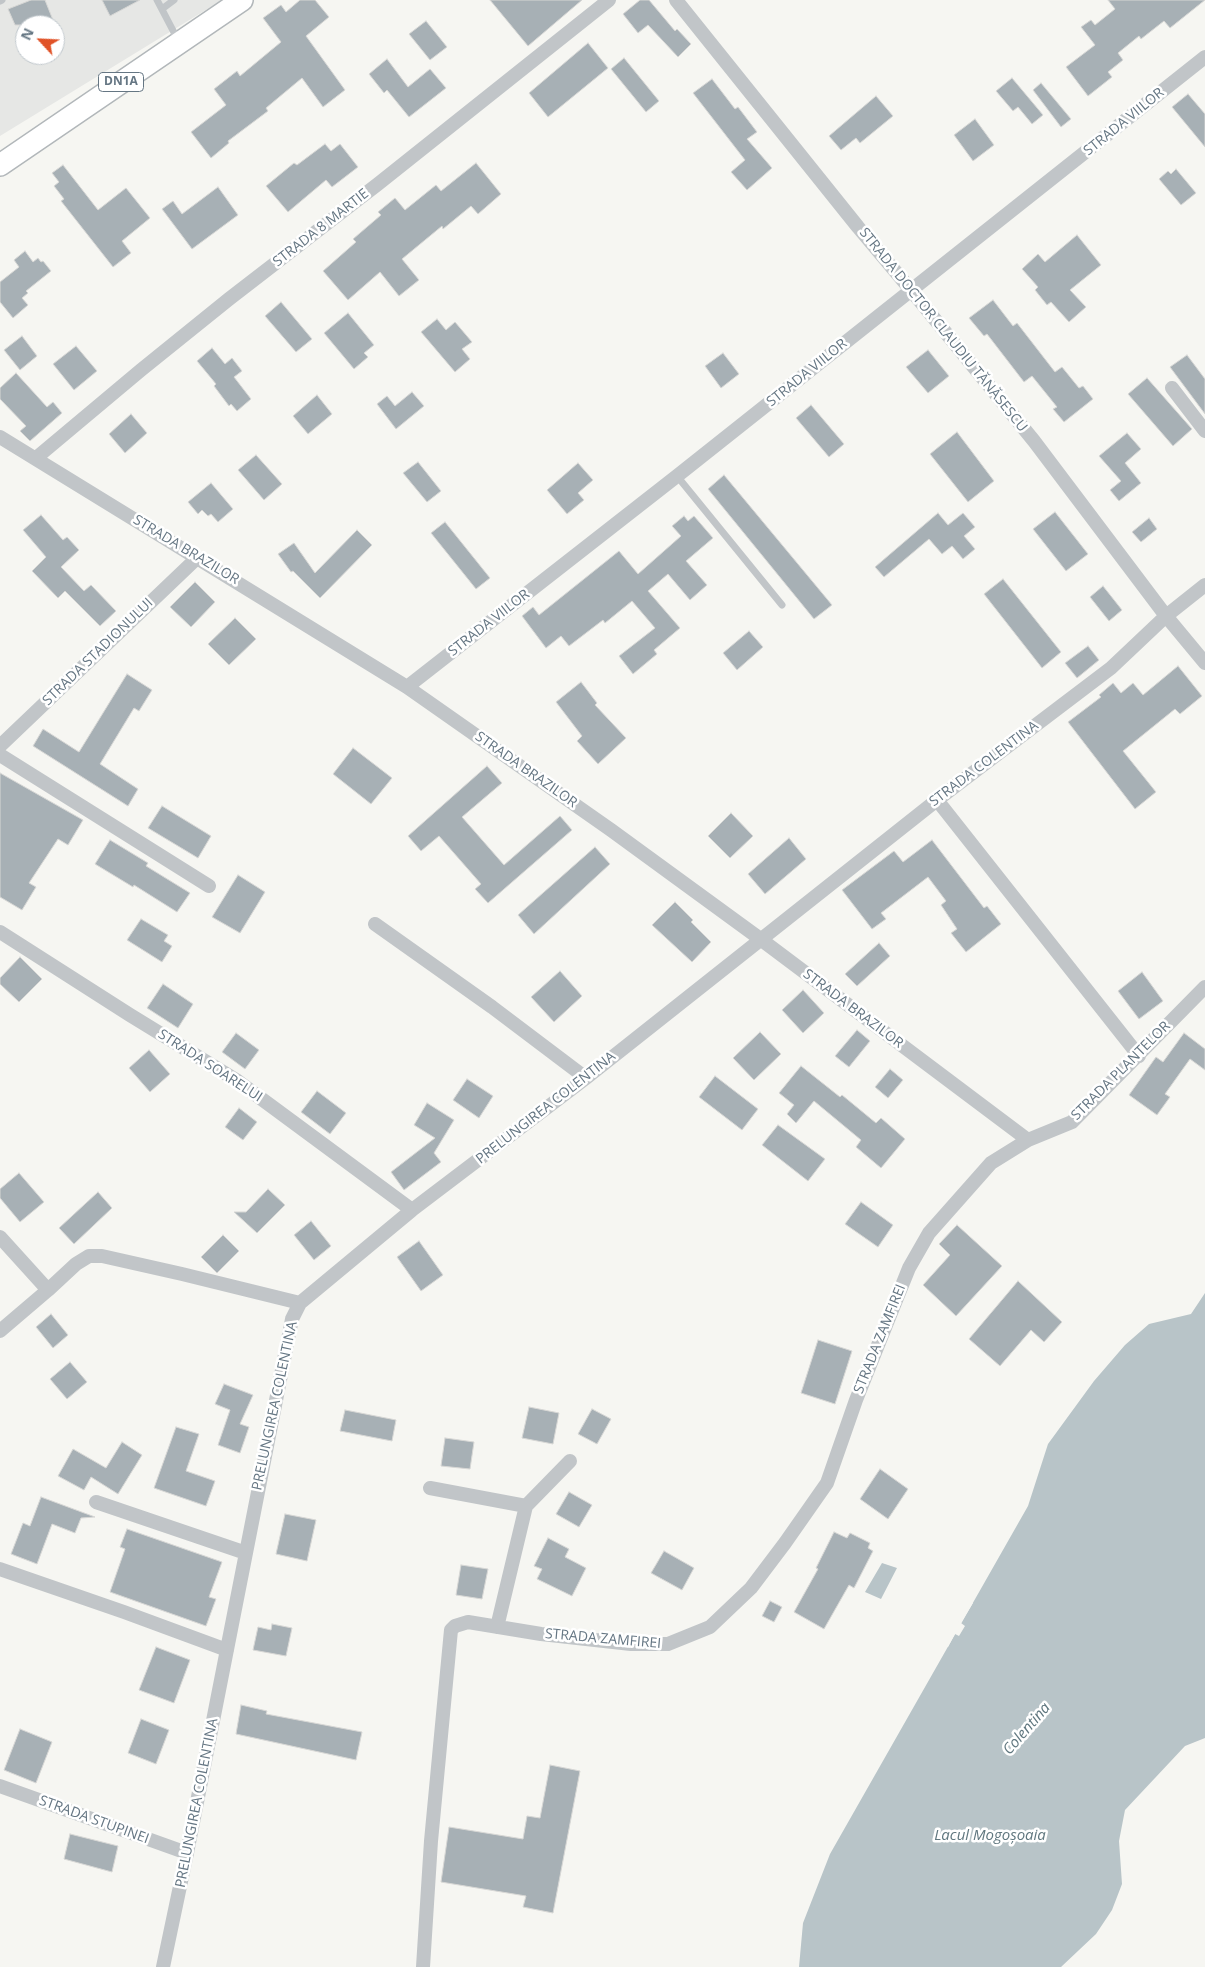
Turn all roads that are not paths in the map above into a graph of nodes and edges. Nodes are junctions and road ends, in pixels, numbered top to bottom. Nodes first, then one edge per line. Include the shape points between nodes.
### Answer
1 (157, 0) edge
2 (174, 0) edge
3 (242, 0) edge
4 (609, 0) edge
5 (676, 0) edge
6 (162, 9) junction
7 (180, 43) junction
8 (1205, 57) edge
9 (0, 165) edge
10 (912, 290) junction
11 (1172, 388) dead end
12 (1205, 431) edge
13 (0, 437) edge
14 (36, 458) junction
15 (678, 476) junction
16 (197, 558) junction
17 (1205, 585) edge
18 (782, 605) dead end
19 (1166, 616) junction
20 (1205, 663) edge
21 (407, 687) junction
22 (0, 746) edge
23 (0, 755) edge
24 (937, 800) junction
25 (209, 886) dead end
26 (375, 924) dead end
27 (0, 932) edge
28 (759, 938) junction
29 (1205, 987) edge
30 (1139, 1056) junction
31 (586, 1078) junction
32 (1028, 1140) junction
33 (412, 1210) junction
34 (0, 1237) edge
35 (48, 1290) junction
36 (300, 1303) junction
37 (0, 1331) edge
38 (570, 1461) dead end
39 (430, 1488) dead end
40 (96, 1502) dead end
41 (526, 1506) junction
42 (246, 1553) junction
43 (0, 1569) edge
44 (497, 1627) junction
45 (227, 1650) junction
46 (0, 1786) edge
47 (187, 1853) junction
48 (163, 1967) edge
49 (422, 1967) edge

1 - 6 lane
2 - 6 lane
3 - 7 main road, DN1A
4 - 14 street, STRADA 8 MARTIE via 221,305
5 - 10 street, STRADA DOCTOR CLAUDIU TĂNĂSESCU via 858,228
6 - 7 lane
7 - 9 main road, DN1A
8 - 10 street, STRADA VIILOR
10 - 15 street, STRADA VIILOR
10 - 19 street, STRADA DOCTOR CLAUDIU TĂNĂSESCU via 1034,441
11 - 12 street
13 - 14 street, STRADA BRAZILOR
14 - 16 street, STRADA BRAZILOR
15 - 18 lane
15 - 21 street, STRADA VIILOR
16 - 21 street, STRADA BRAZILOR
16 - 22 street, STRADA STADIONULUI
17 - 19 street, STRADA COLENTINA
19 - 20 street, STRADA DOCTOR CLAUDIU TĂNĂSESCU
19 - 24 street, STRADA COLENTINA via 1111,668
21 - 28 street, STRADA BRAZILOR
23 - 25 street
24 - 28 street, STRADA COLENTINA
24 - 30 street
26 - 31 street
27 - 33 street, STRADA SOARELUI via 236,1080
28 - 31 street, PRELUNGIREA COLENTINA
28 - 32 street, STRADA BRAZILOR
29 - 30 street, STRADA PLANTELOR
30 - 32 street, STRADA PLANTELOR via 1072,1122
31 - 33 street, PRELUNGIREA COLENTINA
32 - 44 street, STRADA ZAMFIREI via 991,1163 930,1233 905,1276 827,1483 751,1588 710,1627 668,1644 631,1644
33 - 36 street, PRELUNGIREA COLENTINA
34 - 35 street
35 - 36 street via 76,1264 89,1256 102,1256
35 - 37 street
36 - 42 street, PRELUNGIREA COLENTINA via 292,1319
38 - 41 street
39 - 41 street
40 - 42 street
41 - 44 street
42 - 45 street, PRELUNGIREA COLENTINA
43 - 45 street
44 - 49 street, STRADA ZAMFIREI via 468,1622 451,1630
45 - 47 street, PRELUNGIREA COLENTINA
46 - 47 street, STRADA STUPINEI
47 - 48 street, PRELUNGIREA COLENTINA

